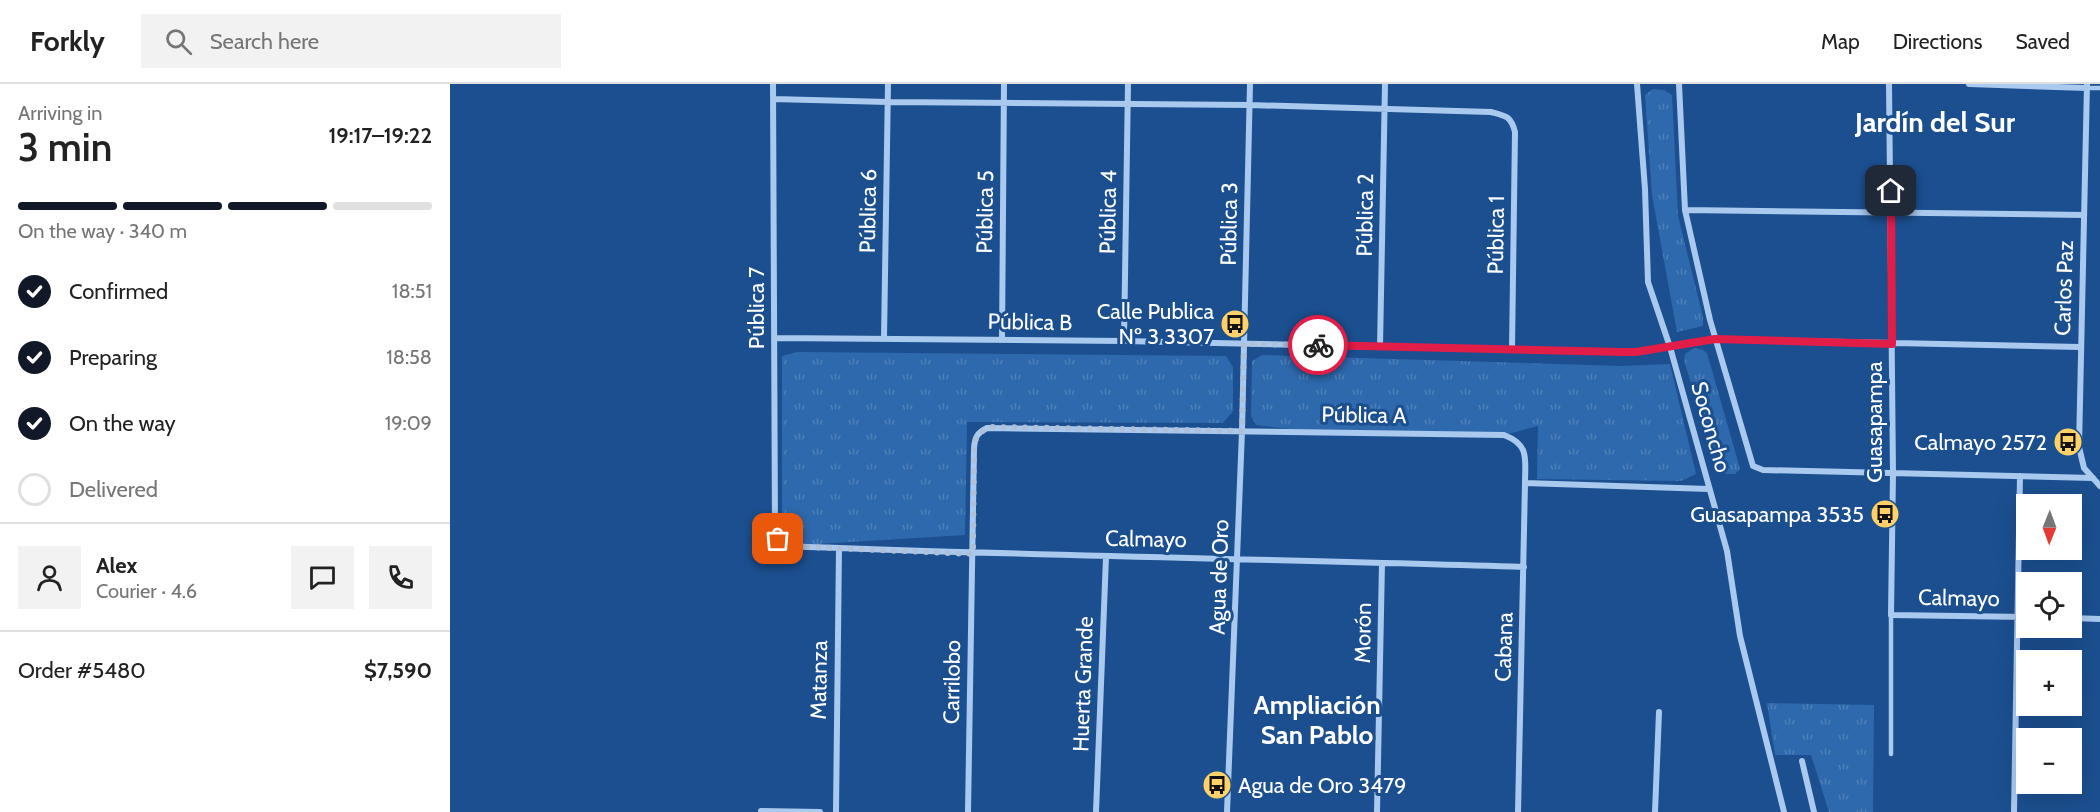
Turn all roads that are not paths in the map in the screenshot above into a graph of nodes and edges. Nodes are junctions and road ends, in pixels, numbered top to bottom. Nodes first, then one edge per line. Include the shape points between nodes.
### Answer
1 (773, 84) edge
2 (888, 84) edge
3 (1004, 84) edge
4 (1128, 84) edge
5 (1250, 84) edge
6 (1385, 84) edge
7 (1637, 84) edge
8 (1679, 84) edge
9 (1889, 84) edge
10 (1969, 84) edge
11 (1975, 84) edge
12 (2087, 86) edge
13 (2100, 88) edge
14 (773, 99) junction
15 (888, 102) junction
16 (1004, 103) junction
17 (1128, 104) junction
18 (1249, 105) junction
19 (1384, 109) junction
20 (1685, 210) junction
21 (1891, 212) junction
22 (2084, 215) junction
23 (775, 338) junction
24 (884, 339) junction
25 (1715, 339) junction
26 (1002, 340) junction
27 (1124, 341) junction
28 (1244, 344) junction
29 (1892, 344) junction
30 (1380, 347) junction
31 (1670, 347) junction
32 (2080, 348) junction
33 (1512, 349) junction
34 (1242, 431) junction
35 (1893, 473) junction
36 (2020, 476) junction
37 (2093, 478) junction
38 (1525, 483) junction
39 (2100, 486) edge
40 (1710, 489) junction
41 (775, 532) joint
42 (839, 548) junction
43 (973, 554) junction
44 (1106, 556) junction
45 (1238, 558) junction
46 (1382, 563) junction
47 (1524, 567) junction
48 (2018, 572) edge
49 (1891, 615) junction
50 (2016, 617) edge
51 (2082, 618) edge
52 (2100, 619) edge
53 (2017, 638) edge
54 (1659, 712) dead end
55 (1891, 754) dead end
56 (1802, 760) dead end
57 (761, 811) edge
58 (820, 812) edge
59 (836, 812) edge
60 (968, 812) edge
61 (1096, 812) edge
62 (1227, 812) edge
63 (1377, 812) edge
64 (1518, 812) edge
65 (1654, 812) edge
66 (1784, 812) edge
67 (1814, 812) edge
68 (2014, 812) edge

1 - 14 street, Pública 7
2 - 15 street, Pública 6
3 - 16 street, Pública 5
4 - 17 street, Pública 4
5 - 18 street
6 - 19 street, Pública 2
7 - 31 street, Soconcho via 1648,282
8 - 20 street, Soconcho
9 - 21 street, Guasapampa
10 - 11 street
11 - 12 street
12 - 13 lane
12 - 22 street, Carlos Paz
14 - 15 street
14 - 23 street, Pública 7
15 - 16 street
15 - 24 street, Pública 6
16 - 17 street
16 - 26 street, Pública 5
17 - 18 street
17 - 27 street, Pública 4
18 - 19 street
18 - 28 street, Pública 3
19 - 30 street, Pública 2
19 - 33 street, Pública 1 via 1491,112 1512,122
20 - 21 street
20 - 25 street, Soconcho
21 - 22 street
21 - 29 street, Guasapampa
22 - 32 street, Carlos Paz
23 - 24 street, Pública B
23 - 41 street, Pública 7
24 - 26 street, Pública B
25 - 29 street, Pública B
25 - 31 street, Pública B
25 - 35 street, Soconcho via 1753,466 1763,470
26 - 27 street, Pública B
27 - 28 street, Pública B
28 - 30 street, Pública B
28 - 34 street, Agua de Oro
29 - 32 street, Pública B
29 - 35 street, Guasapampa
30 - 33 street, Pública B
31 - 33 street, Pública B via 1621,352
31 - 40 street, Soconcho
32 - 37 street, Carlos Paz via 2080,458
34 - 38 street, Pública A via 1504,435 1516,439 1526,455
34 - 43 street, Pública A via 993,427 979,432 974,448
34 - 45 street, Agua de Oro
35 - 36 street
35 - 49 street, Guasapampa
36 - 37 street
36 - 48 street
37 - 39 street, Carlos Paz
38 - 40 street
38 - 47 street, Cabana
40 - 66 street, Soconcho via 1727,550 1740,636
41 - 42 street, Calmayo via 785,546
42 - 43 street, Calmayo
42 - 59 street, Matanza
43 - 44 street, Calmayo
43 - 60 street, Carrilobo
44 - 45 street, Calmayo
44 - 61 street, Huerta Grande
45 - 46 street, Calmayo
45 - 62 street, Agua de Oro
46 - 47 street, Calmayo
46 - 63 street, Morón
47 - 64 street, Cabana
49 - 50 street, Calmayo
49 - 55 lane
51 - 52 street
53 - 68 street
54 - 65 street
56 - 67 street
57 - 58 street

